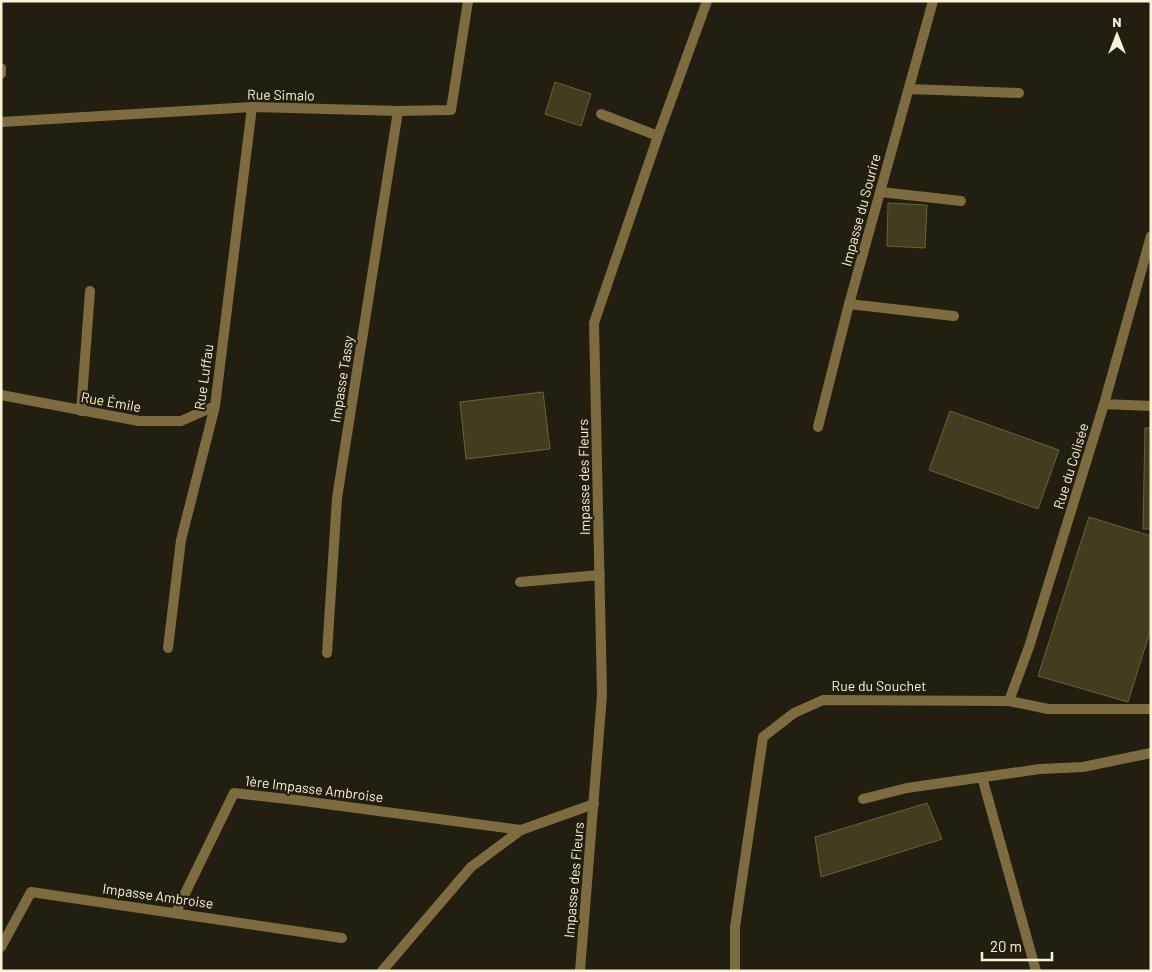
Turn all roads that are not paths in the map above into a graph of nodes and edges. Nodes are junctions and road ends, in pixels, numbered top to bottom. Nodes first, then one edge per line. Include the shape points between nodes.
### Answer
1 (468, 1) edge
2 (707, 1) edge
3 (933, 1) edge
4 (1, 68) edge
5 (1, 74) edge
6 (909, 89) junction
7 (1019, 93) dead end
8 (252, 107) junction
9 (398, 111) junction
10 (601, 114) dead end
11 (1, 122) edge
12 (658, 136) junction
13 (881, 192) junction
14 (961, 201) dead end
15 (1151, 236) edge
16 (90, 291) dead end
17 (850, 304) junction
18 (954, 316) dead end
19 (1, 395) edge
20 (1104, 404) junction
21 (215, 406) junction
22 (1151, 406) edge
23 (81, 411) junction
24 (818, 427) dead end
25 (600, 575) junction
26 (520, 582) dead end
27 (168, 648) dead end
28 (327, 653) dead end
29 (1009, 701) junction
30 (1151, 709) edge
31 (1151, 753) edge
32 (982, 777) junction
33 (863, 799) dead end
34 (594, 804) junction
35 (521, 830) junction
36 (176, 912) junction
37 (342, 938) dead end
38 (1, 947) edge
39 (382, 971) edge
40 (580, 971) edge
41 (735, 971) edge
42 (1036, 971) edge

1 - 9 street, Rue Simalo via 451,110
2 - 12 street, Impasse des Fleurs
3 - 6 street, Impasse du Sourire
4 - 5 street
6 - 7 street
6 - 13 street, Impasse du Sourire
8 - 9 street, Rue Simalo
8 - 11 street, Rue Simalo
8 - 21 street, Rue Luffau
9 - 28 street, Impasse Tassy via 337,498
10 - 12 street
12 - 25 street, Impasse des Fleurs via 594,323
13 - 14 street
13 - 17 street, Impasse du Sourire
15 - 20 street, Rue du Colisée
16 - 23 street
17 - 18 street
17 - 24 street, Impasse du Sourire
19 - 23 street, Rue Émile
20 - 22 street
20 - 29 street, Rue du Colisée via 1029,647
21 - 23 street, Rue Émile via 181,421 139,422
21 - 27 street, Rue Luffau via 181,540
25 - 26 street
25 - 34 street, Impasse des Fleurs via 602,695
29 - 30 street, Rue du Souchet via 1048,710
29 - 41 street, Rue du Souchet via 823,700 794,713 763,738 735,927
31 - 32 street via 1083,768 1040,769
32 - 33 street via 907,788
32 - 42 street
34 - 35 street
34 - 40 street, Impasse des Fleurs
35 - 36 street, 1ère Impasse Ambroise via 234,793
35 - 39 street via 471,868
36 - 37 street, Impasse Ambroise
36 - 38 street, Impasse Ambroise via 31,892

